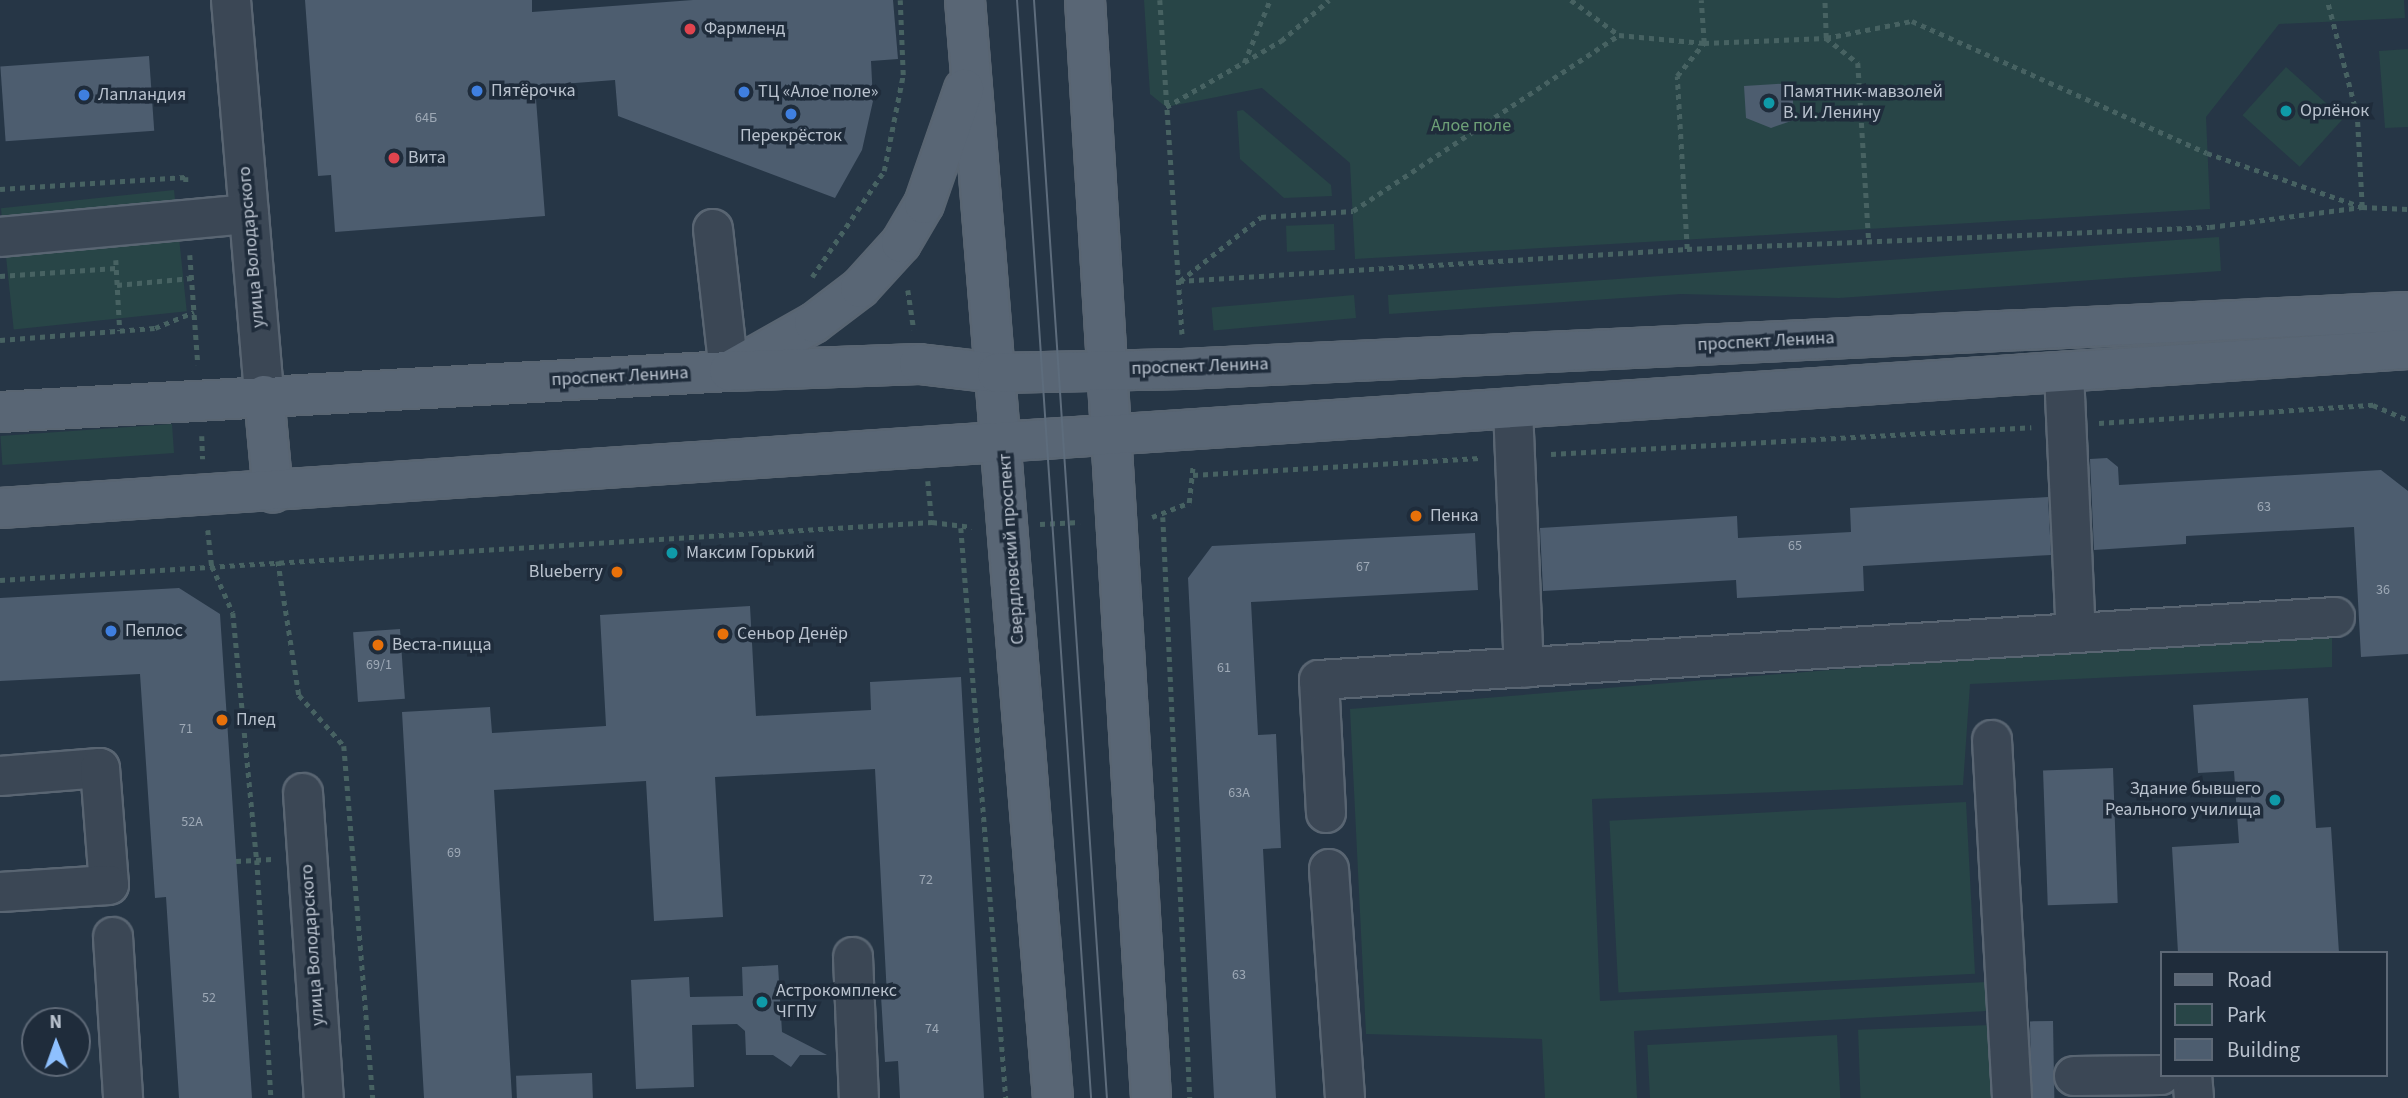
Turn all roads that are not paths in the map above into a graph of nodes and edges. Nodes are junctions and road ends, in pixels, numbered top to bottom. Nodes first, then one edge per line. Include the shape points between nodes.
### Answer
1 (231, 0) edge
2 (965, 0) edge
3 (1085, 0) edge
4 (969, 74) junction
5 (249, 214) junction
6 (713, 229) dead end
7 (0, 237) edge
8 (2408, 312) edge
9 (2408, 349) edge
10 (1105, 370) junction
11 (730, 371) junction
12 (997, 373) junction
13 (2064, 373) junction
14 (264, 395) junction
15 (1513, 408) junction
16 (0, 412) edge
17 (1107, 433) junction
18 (1004, 442) junction
19 (273, 493) junction
20 (0, 508) edge
21 (2335, 617) dead end
22 (2076, 633) junction
23 (1524, 668) junction
24 (1992, 740) dead end
25 (0, 776) edge
26 (303, 793) dead end
27 (1326, 813) dead end
28 (1329, 869) dead end
29 (0, 892) edge
30 (113, 937) dead end
31 (853, 957) dead end
32 (2160, 1075) edge
33 (2074, 1076) dead end
34 (2192, 1077) edge
35 (122, 1098) edge
36 (324, 1098) edge
37 (859, 1098) edge
38 (1053, 1098) edge
39 (1151, 1098) edge
40 (1345, 1098) edge
41 (2012, 1098) edge
42 (2194, 1098) edge

1 - 5 street, улица Володарского
2 - 4 main road, Свердловский проспект
3 - 10 main road
4 - 11 main road via 924,204 901,243 860,288 814,323
4 - 12 main road, Свердловский проспект
5 - 7 street
5 - 14 street, улица Володарского
6 - 11 street
8 - 10 main road, проспект Ленина
9 - 13 main road
10 - 12 main road, проспект Ленина
10 - 17 main road
11 - 12 main road, проспект Ленина via 919,364
11 - 14 main road, проспект Ленина
12 - 18 main road, Свердловский проспект
13 - 15 main road
13 - 22 street
14 - 16 main road, проспект Ленина
14 - 19 main road, улица Володарского
15 - 17 main road
15 - 23 street
17 - 18 main road
17 - 39 main road
18 - 19 main road
18 - 38 main road, Свердловский проспект
19 - 20 main road
21 - 22 street
22 - 23 street
23 - 27 street via 1319,680
24 - 41 street
25 - 29 street via 100,768 109,885
26 - 36 street, улица Володарского
28 - 40 street
30 - 35 street
31 - 37 street
32 - 33 street
34 - 42 street

